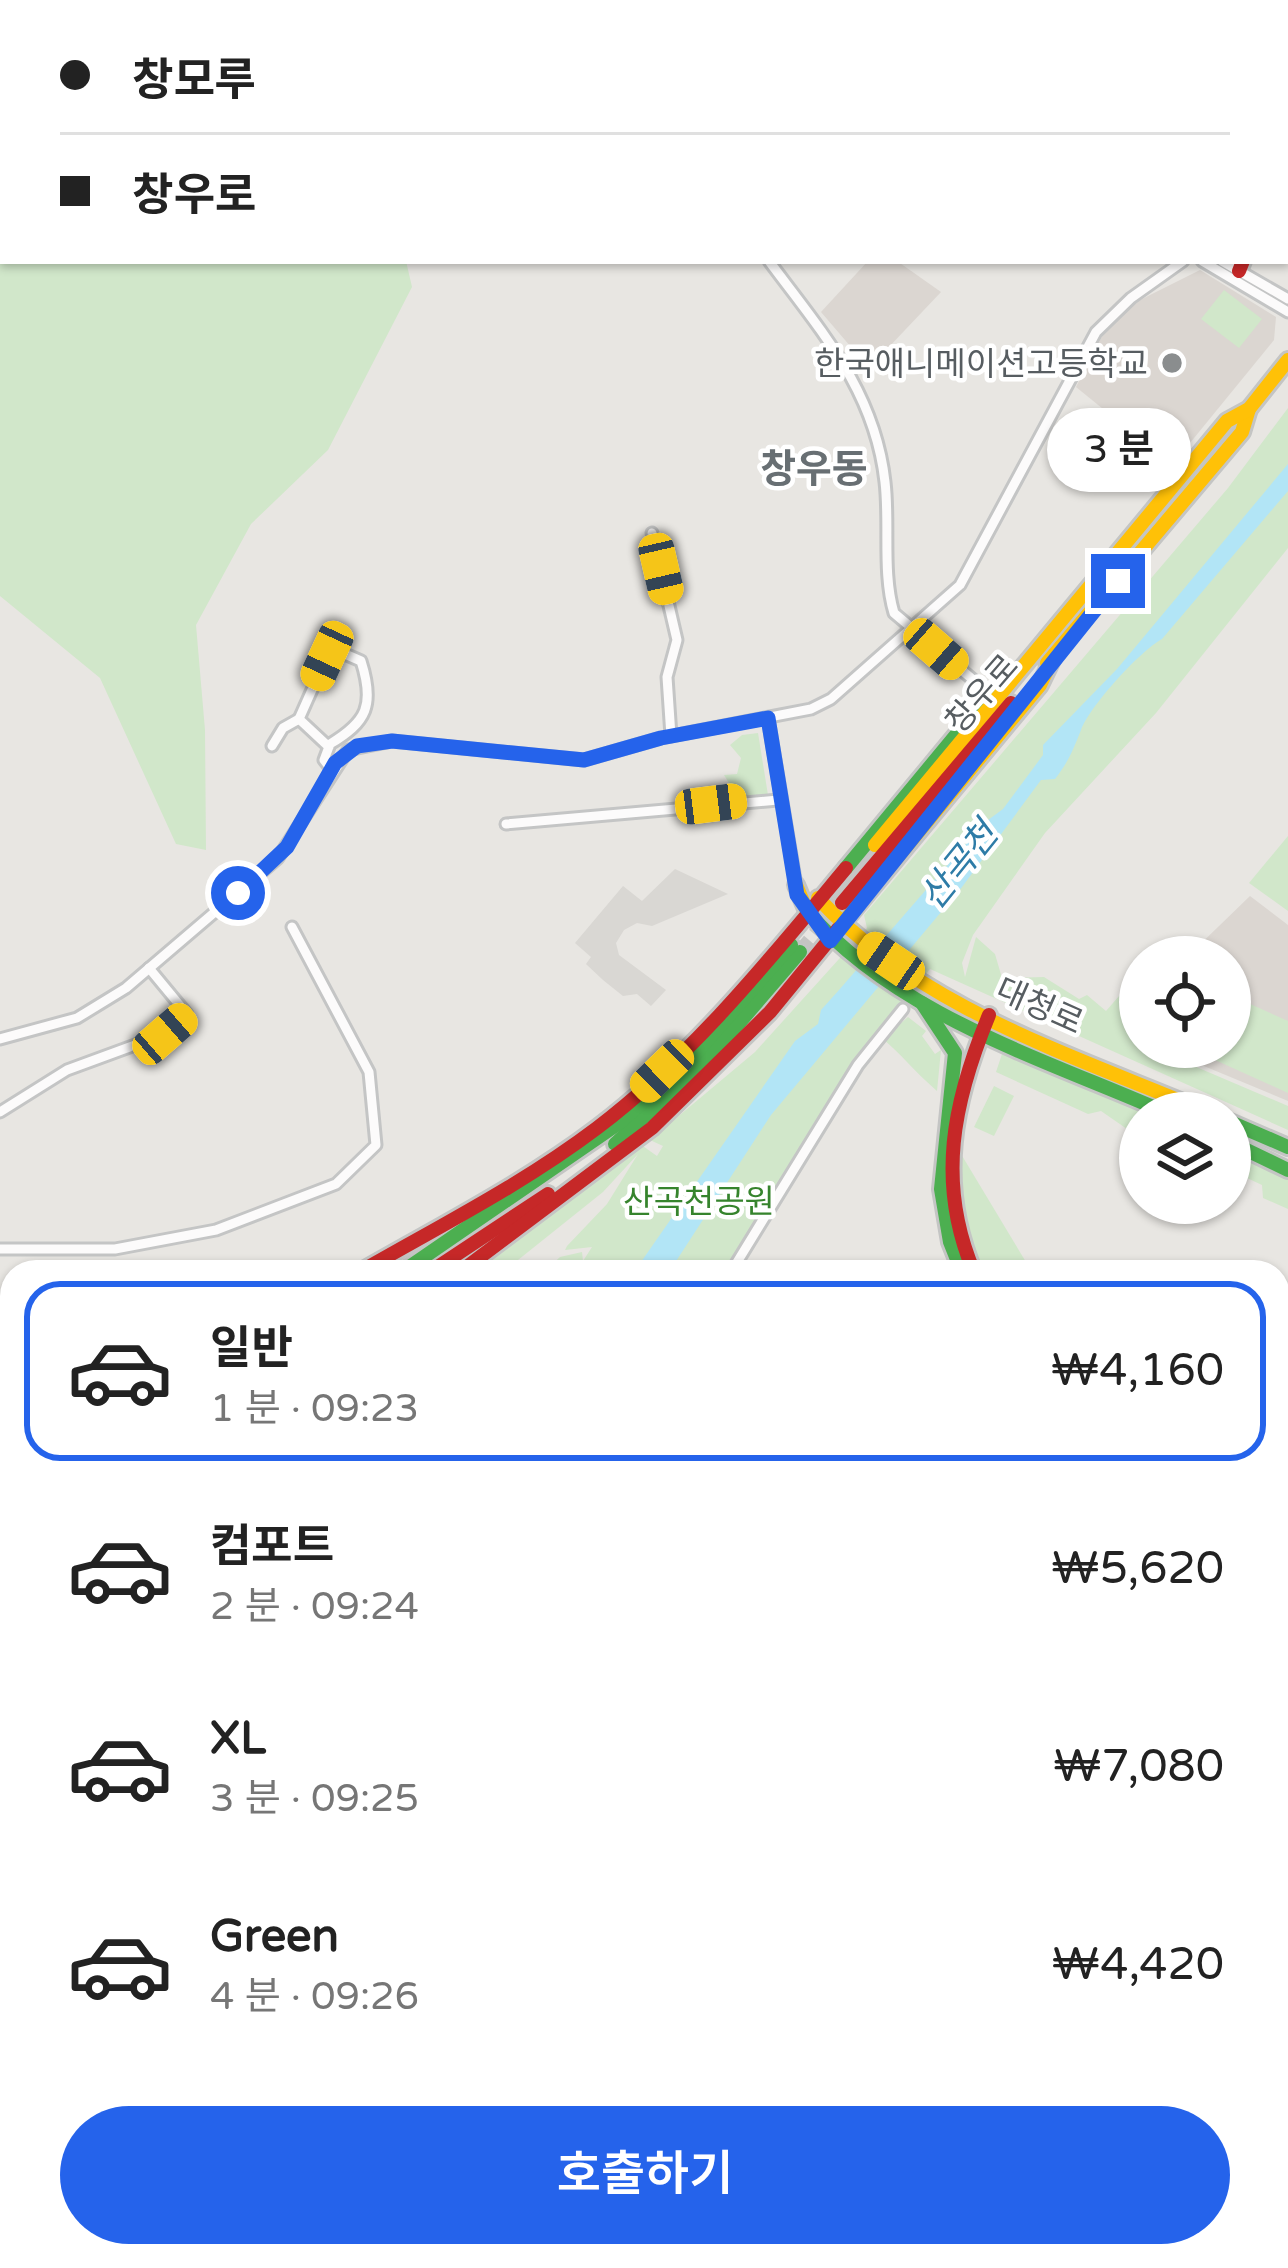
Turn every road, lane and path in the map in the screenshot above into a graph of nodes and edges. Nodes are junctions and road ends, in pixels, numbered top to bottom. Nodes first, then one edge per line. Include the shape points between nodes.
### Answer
1 (771, 264) edge
2 (1179, 264) edge
3 (1207, 264) edge
4 (1241, 266) edge
5 (1288, 299) edge
6 (1288, 312) edge
7 (1288, 360) edge
8 (1249, 409) junction
9 (652, 533) dead end
10 (913, 628) junction
11 (1054, 656) junction
12 (1016, 671) junction
13 (990, 694) junction
14 (768, 718) junction
15 (299, 719) junction
16 (670, 736) junction
17 (272, 746) dead end
18 (328, 747) junction
19 (332, 769) junction
20 (778, 800) junction
21 (506, 824) dead end
22 (796, 885) joint
23 (825, 902) junction
24 (841, 926) junction
25 (292, 927) dead end
26 (830, 941) junction
27 (149, 968) junction
28 (902, 1000) junction
29 (922, 1003) junction
30 (986, 1022) junction
31 (0, 1039) edge
32 (1125, 1092) edge
33 (1158, 1092) edge
34 (0, 1112) edge
35 (1251, 1131) edge
36 (1288, 1147) edge
37 (1251, 1152) edge
38 (1288, 1170) edge
39 (0, 1250) edge
40 (380, 1260) edge
41 (420, 1260) edge
42 (448, 1260) edge
43 (476, 1260) edge
44 (738, 1260) edge
45 (957, 1260) edge
46 (969, 1260) edge

1 - 10 street via 845,364 875,426 892,606
2 - 10 street via 1096,332 970,568
3 - 6 street
4 - 5 street
7 - 8 main road, 창우로
8 - 11 main road, 창우로 via 1242,432
8 - 12 main road, 창우로 via 1227,422
9 - 16 street via 677,640 668,677
10 - 13 street
10 - 14 street via 831,699
11 - 23 main road, 창우로
11 - 24 main road via 1040,685
12 - 13 main road
12 - 23 main road, 창우로
13 - 23 main road
14 - 16 street
14 - 20 street
15 - 17 street
15 - 18 street
15 - 18 street via 330,652 362,662 369,698 361,720
16 - 19 street via 584,760 373,743 348,750
18 - 19 street via 324,760
19 - 27 street via 278,858
20 - 21 street
20 - 22 street
22 - 23 main road
23 - 24 main road, 대청로
23 - 26 main road, 대청로
23 - 40 main road via 629,1102 565,1151
24 - 26 main road
24 - 30 main road, 대청로
25 - 39 street via 369,1072 376,1145 336,1184 216,1231 141,1246
26 - 28 main road, 대청로
26 - 43 main road via 652,1128
27 - 31 street via 88,1013
27 - 34 street via 187,1014 165,1034 68,1070
28 - 29 main road, 대청로
28 - 44 street
29 - 30 main road, 대청로
29 - 45 main road via 955,1053 939,1179
30 - 32 main road, 대청로
30 - 33 main road, 대청로
30 - 46 main road via 962,1084 948,1178
35 - 36 main road
37 - 38 main road
41 - 42 main road via 619,1124 795,948 716,1050 633,1129

